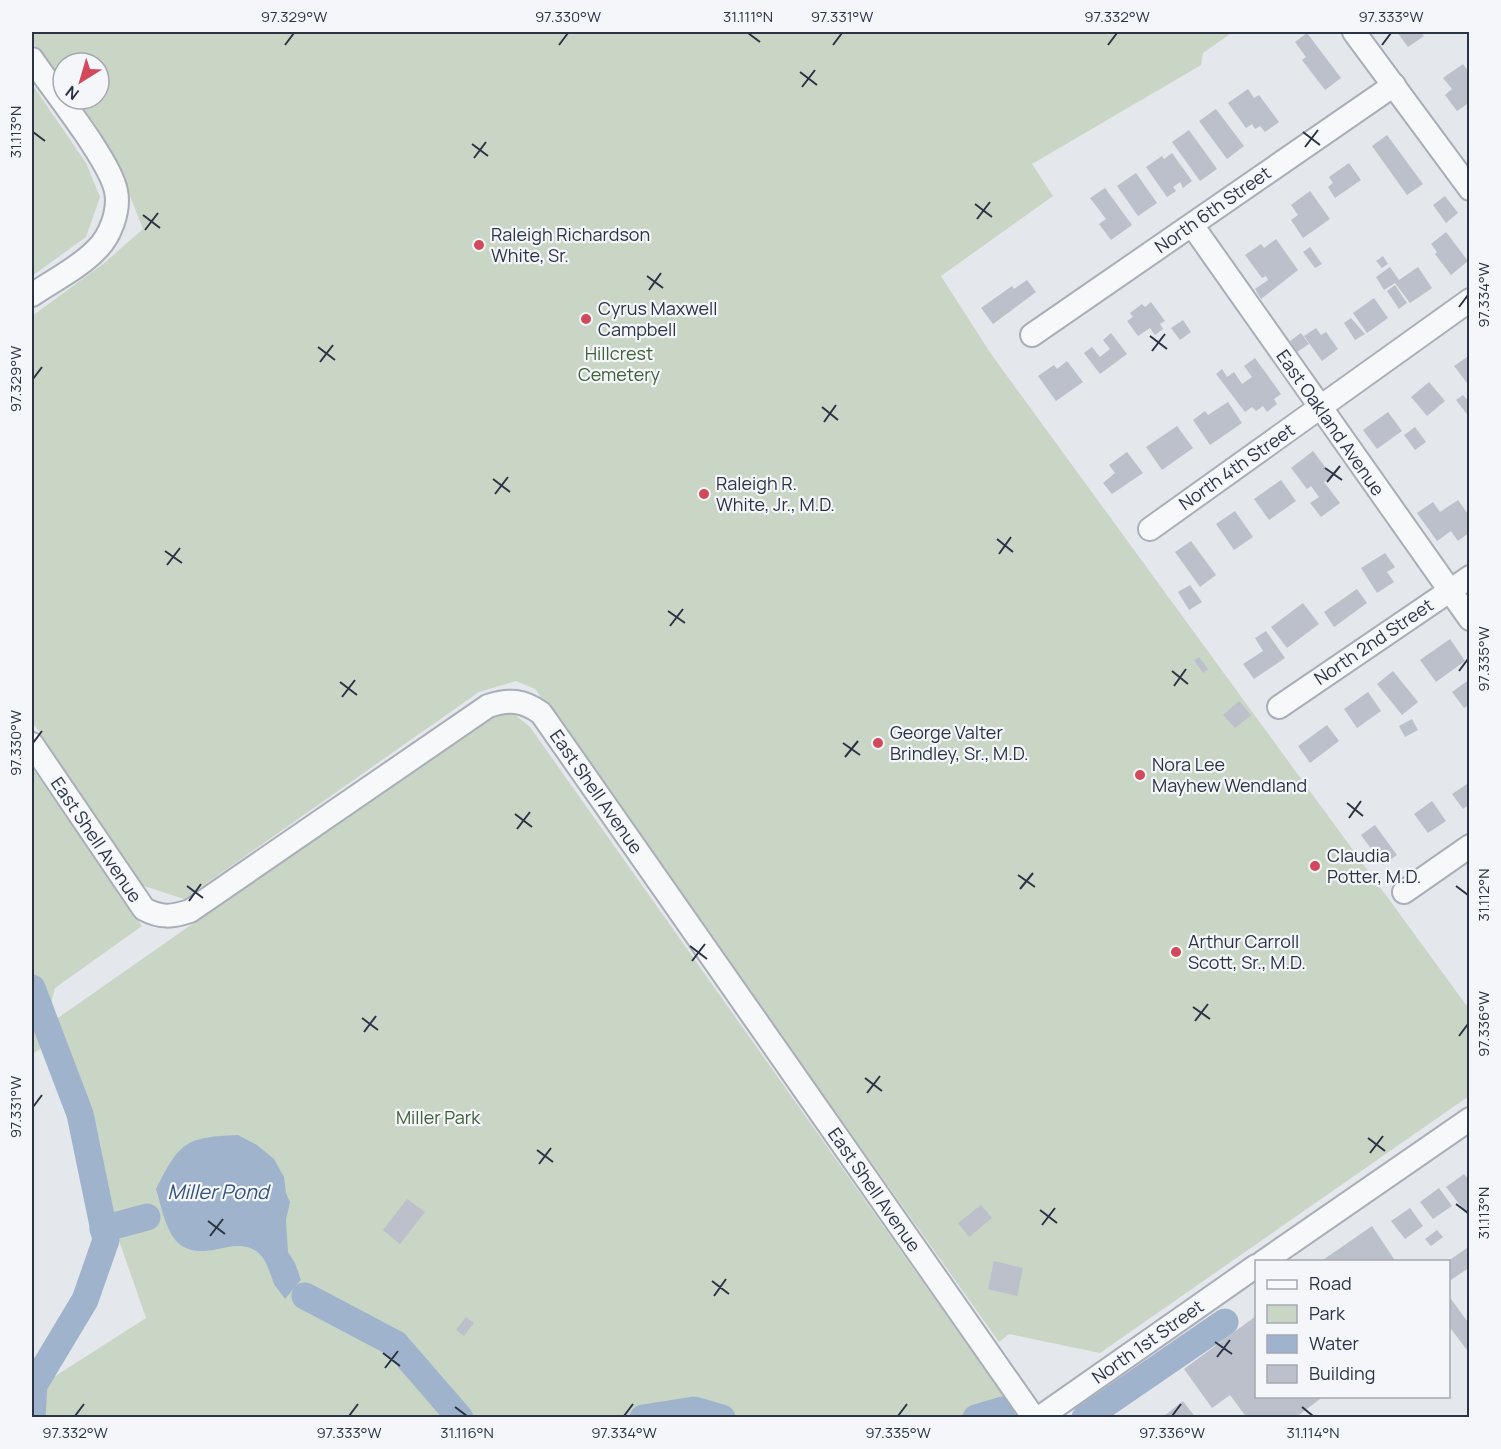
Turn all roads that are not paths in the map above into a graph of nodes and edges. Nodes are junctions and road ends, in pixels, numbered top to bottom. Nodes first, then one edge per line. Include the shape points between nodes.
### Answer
1 (1354, 32) edge
2 (32, 59) edge
3 (1394, 84) junction
4 (1470, 189) edge
5 (1192, 225) junction
6 (32, 295) edge
7 (1470, 300) edge
8 (1032, 335) dead end
9 (1320, 408) junction
10 (1150, 529) dead end
11 (1470, 577) edge
12 (1449, 591) junction
13 (1470, 619) edge
14 (1279, 707) dead end
15 (32, 744) edge
16 (1470, 846) edge
17 (1404, 892) dead end
18 (1470, 1119) edge
19 (1266, 1260) edge
20 (1255, 1267) edge
21 (1034, 1418) edge
22 (1039, 1418) edge

1 - 3 street
2 - 6 street via 107,168 116,190 111,229 96,250
3 - 4 street
3 - 5 street, North 6th Street
5 - 8 street, North 6th Street
5 - 9 street, East Oakland Avenue
7 - 9 street, North 4th Street
9 - 10 street, North 4th Street
9 - 12 street, East Oakland Avenue
11 - 12 street, North 2nd Street
12 - 13 street, East Oakland Avenue
12 - 14 street, North 2nd Street
15 - 21 street, East Shell Avenue via 144,909 157,916 175,916 190,911 488,706 506,700 526,703 541,713
16 - 17 street
18 - 19 street
20 - 22 street, North 1st Street

